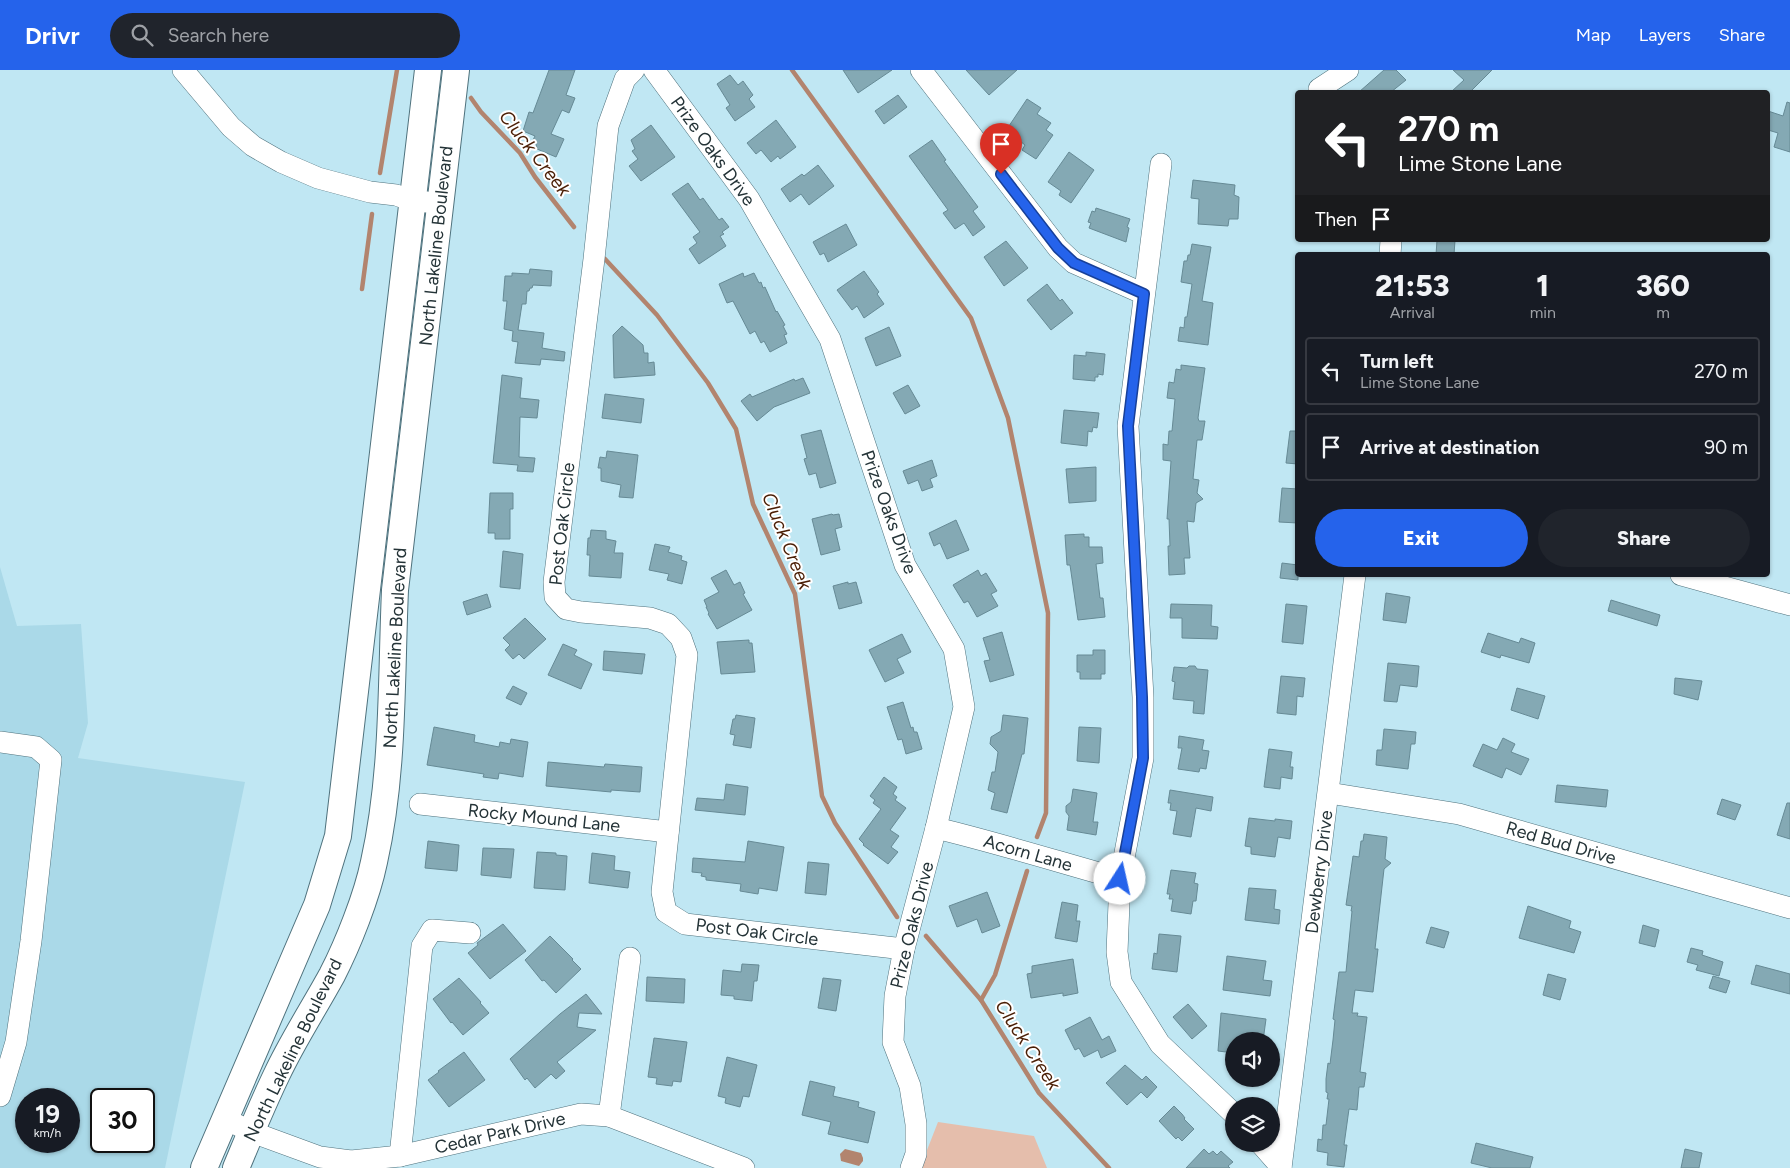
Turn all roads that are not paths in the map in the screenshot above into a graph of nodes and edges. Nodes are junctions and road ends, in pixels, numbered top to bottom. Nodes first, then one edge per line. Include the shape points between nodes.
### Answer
1 (182, 70) edge
2 (428, 70) edge
3 (456, 70) edge
4 (634, 70) edge
5 (654, 70) edge
6 (921, 70) edge
7 (1348, 70) edge
8 (1319, 89) dead end
9 (1161, 164) dead end
10 (413, 202) junction
11 (440, 203) junction
12 (1144, 294) junction
13 (380, 478) junction
14 (408, 483) junction
15 (1355, 577) edge
16 (1688, 577) edge
17 (1790, 605) edge
18 (0, 742) edge
19 (1329, 793) junction
20 (420, 804) dead end
21 (936, 828) junction
22 (668, 832) junction
23 (1120, 879) junction
24 (1790, 908) edge
25 (470, 933) dead end
26 (904, 949) junction
27 (630, 958) dead end
28 (0, 1096) edge
29 (1225, 1105) edge
30 (609, 1116) junction
31 (225, 1119) junction
32 (252, 1132) junction
33 (1268, 1152) edge
34 (400, 1156) junction
35 (1281, 1167) edge
36 (204, 1168) edge
37 (236, 1168) edge
38 (744, 1168) edge
39 (911, 1168) edge

1 - 10 street via 230,127 253,146 281,162 318,178 370,192 396,195
2 - 10 main road, North Lakeline Boulevard
3 - 11 main road, North Lakeline Boulevard
4 - 22 street, Post Oak Circle via 625,79 608,126 554,582 555,597 566,609 650,618 668,624 681,638 687,655
5 - 21 street, Prize Oaks Drive via 749,199 830,339 905,565 954,649 964,707
6 - 12 street via 1058,248 1074,263
7 - 8 street
9 - 12 street
10 - 11 street
10 - 13 main road, North Lakeline Boulevard
11 - 14 main road, North Lakeline Boulevard
12 - 23 street via 1128,426 1143,758
13 - 14 main road
13 - 31 main road, North Lakeline Boulevard via 338,836 317,905
14 - 32 main road, North Lakeline Boulevard via 395,590 391,739 385,804 374,863 356,920 333,973 277,1074
15 - 19 street, Dewberry Drive
16 - 17 street
18 - 28 street via 36,747 52,760 16,1042
19 - 24 street, Red Bud Drive via 1459,814
19 - 35 street, Dewberry Drive
20 - 22 street, Rocky Mound Lane
21 - 23 street, Acorn Lane
21 - 26 street, Prize Oaks Drive
22 - 26 street, Post Oak Circle via 662,892 666,912 685,924
23 - 29 street via 1117,952 1121,982 1160,1044
25 - 34 street via 432,930 422,946
26 - 39 street, Prize Oaks Drive via 895,996 893,1042 910,1086 916,1124 916,1154
27 - 30 street
30 - 34 street, Cedar Park Drive via 581,1114
30 - 38 street, Cedar Park Drive
31 - 32 street, Cedar Park Drive
31 - 36 main road, North Lakeline Boulevard
32 - 34 street, Cedar Park Drive via 320,1157 351,1161
32 - 37 main road, North Lakeline Boulevard
33 - 35 street

